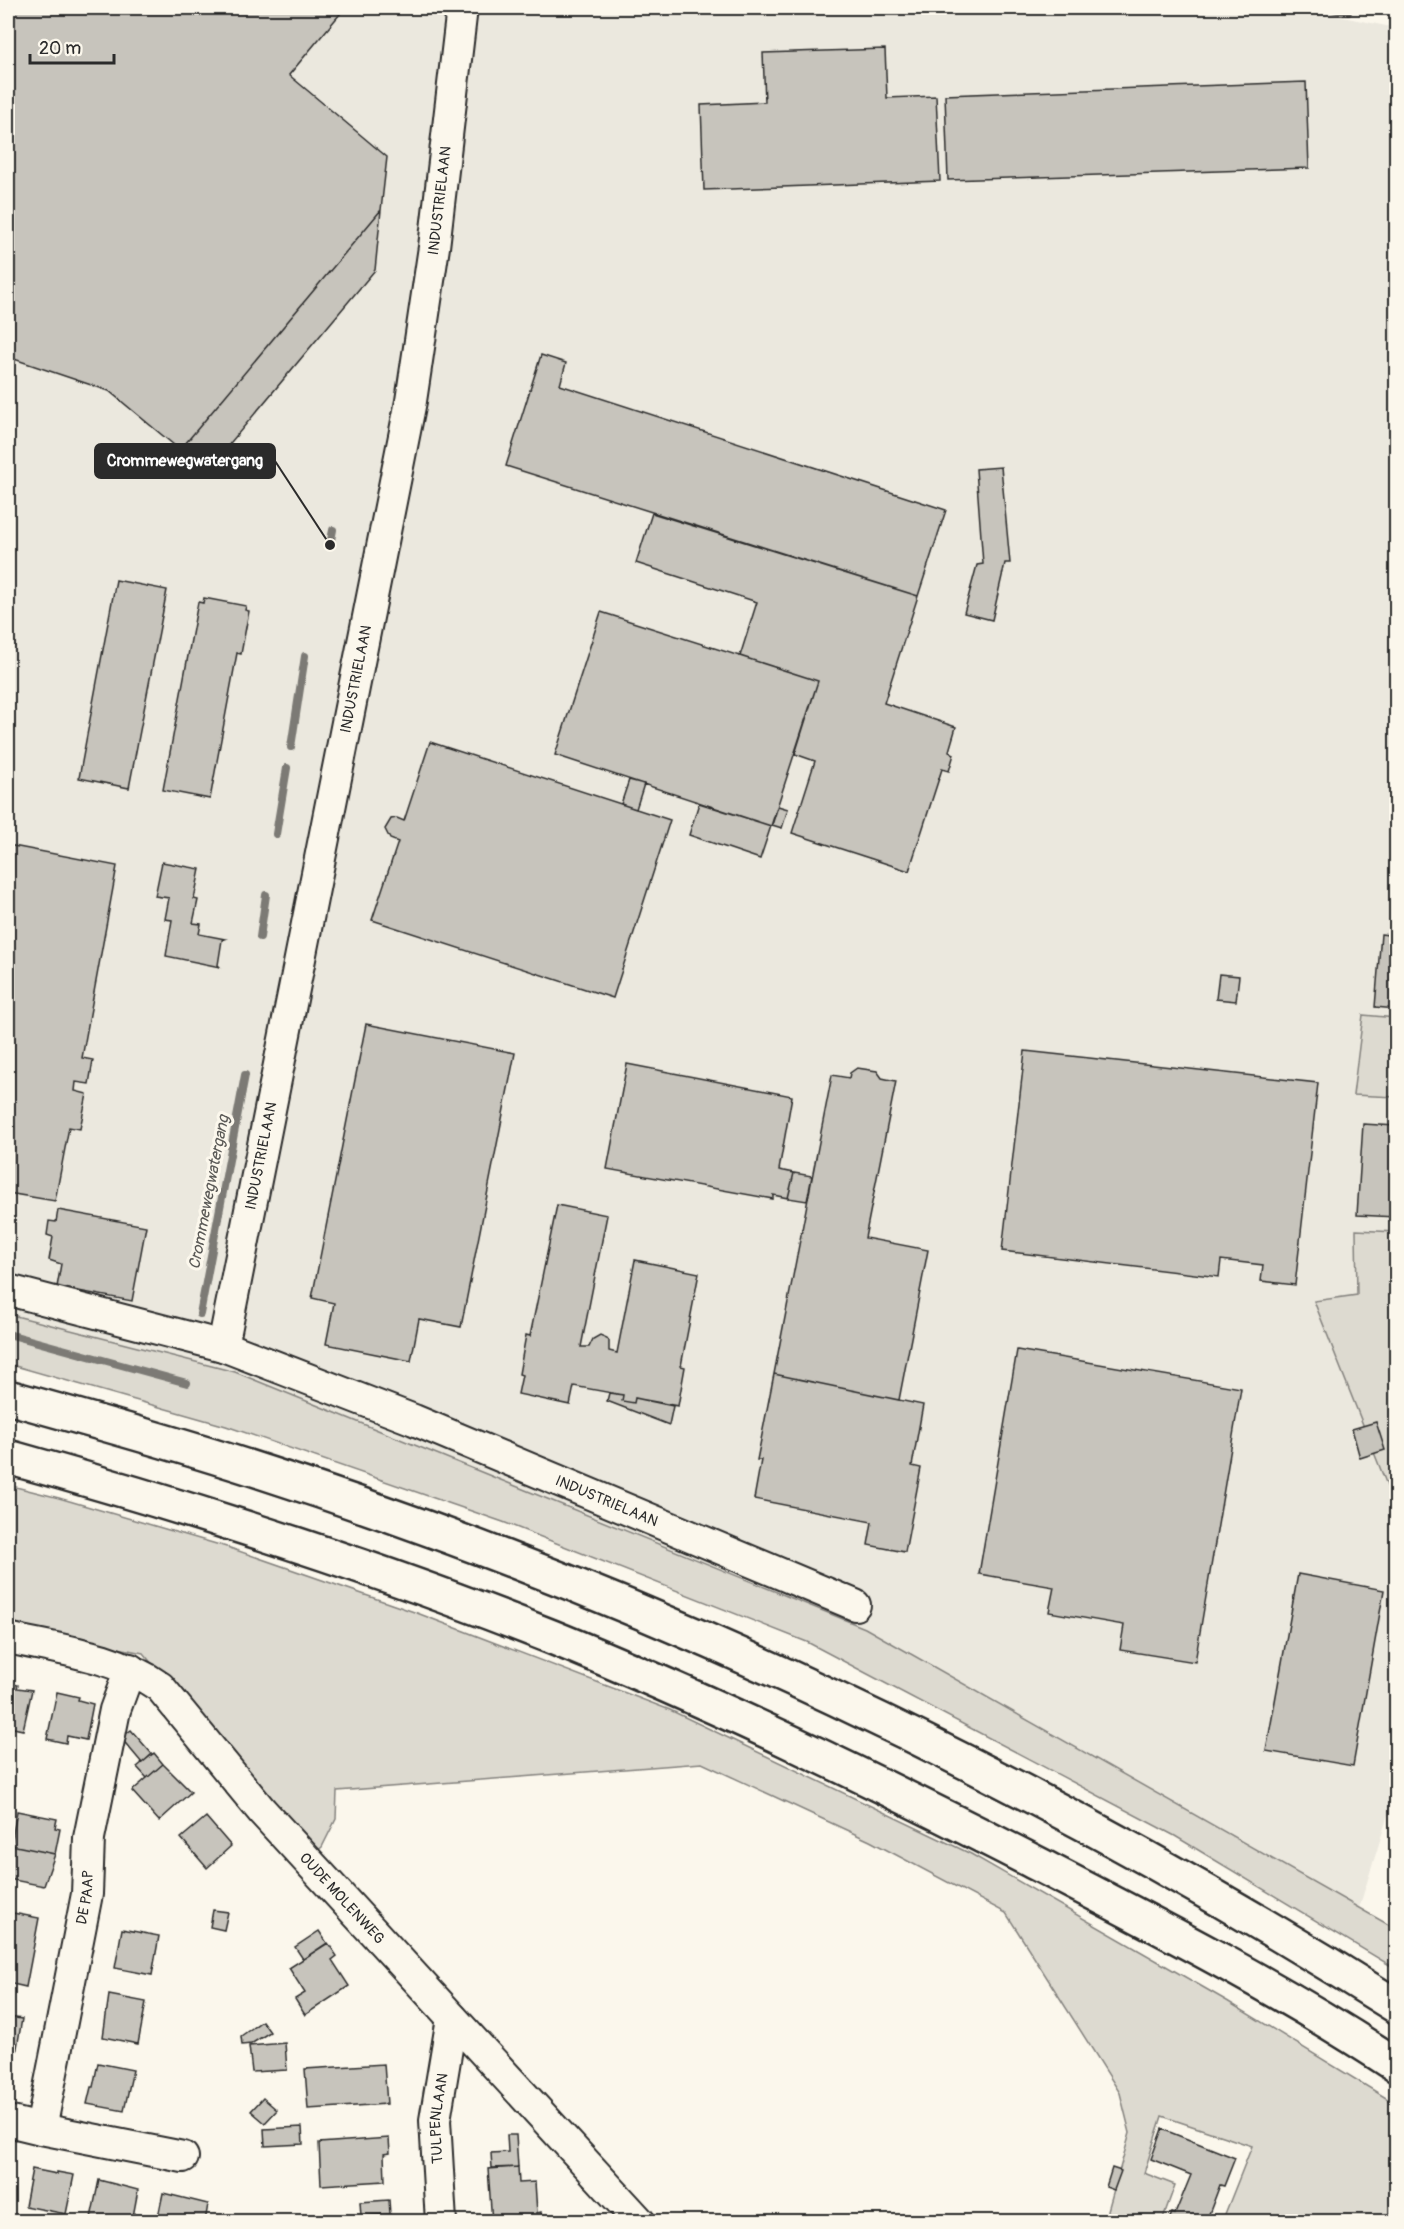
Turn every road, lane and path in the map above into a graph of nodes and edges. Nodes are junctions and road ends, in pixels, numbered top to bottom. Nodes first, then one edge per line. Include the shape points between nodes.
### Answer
1 (462, 8) edge
2 (8, 1290) edge
3 (223, 1346) junction
4 (8, 1397) edge
5 (8, 1457) edge
6 (855, 1605) dead end
7 (8, 1638) edge
8 (130, 1669) junction
9 (1396, 2006) edge
10 (452, 2018) junction
11 (1396, 2065) edge
12 (8, 2121) edge
13 (41, 2129) junction
14 (183, 2157) dead end
15 (441, 2222) edge
16 (640, 2222) edge

1 - 3 street, INDUSTRIELAAN via 411,401
2 - 3 street, INDUSTRIELAAN
3 - 6 street, INDUSTRIELAAN via 414,1420
4 - 9 highway via 235,1463 341,1499 559,1579 676,1627 867,1714 1041,1801 1190,1882
5 - 11 highway via 216,1517 324,1554 551,1637 657,1682 846,1767 1153,1924
7 - 8 street, OUDE MOLENWEG via 109,1660
8 - 10 street, OUDE MOLENWEG via 160,1687 262,1811
8 - 13 street, DE PAAP via 114,1710 89,1838 87,1894
10 - 15 street, TULPENLAAN via 435,2120
10 - 16 street, OUDE MOLENWEG
12 - 13 street
13 - 14 street

